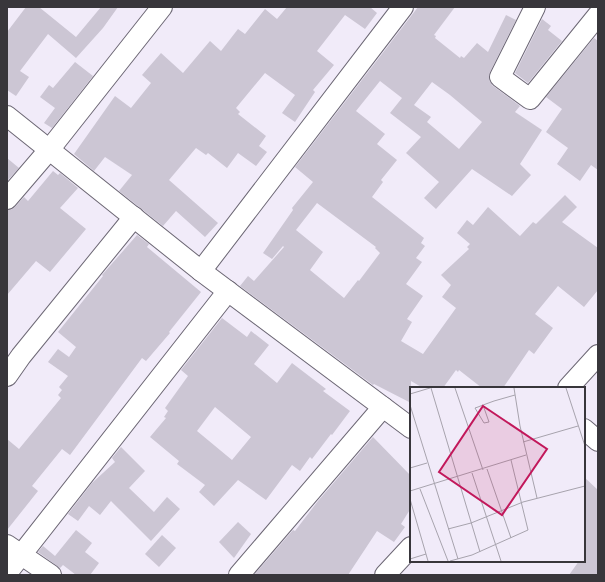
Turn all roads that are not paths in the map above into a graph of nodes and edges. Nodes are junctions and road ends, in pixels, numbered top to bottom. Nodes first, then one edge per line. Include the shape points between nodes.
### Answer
1 (162, 7) edge
2 (403, 7) edge
3 (535, 7) edge
4 (598, 15) edge
5 (7, 116) edge
6 (49, 150) junction
7 (7, 199) edge
8 (134, 216) junction
9 (201, 271) junction
10 (228, 291) junction
11 (598, 355) edge
12 (7, 376) edge
13 (569, 387) edge
14 (383, 407) junction
15 (410, 427) edge
16 (585, 430) edge
17 (598, 441) edge
18 (410, 548) edge
19 (14, 550) edge
20 (7, 573) edge
21 (51, 575) edge
22 (239, 575) edge
23 (385, 575) edge

1 - 6 street
2 - 9 street
3 - 4 street via 500,77 530,99
5 - 6 street
6 - 7 street
6 - 8 street
8 - 9 street
8 - 12 street
9 - 10 street
10 - 14 street
10 - 19 street
11 - 13 street
14 - 15 street
14 - 22 street
16 - 17 street
18 - 23 street
19 - 20 street
19 - 21 street

